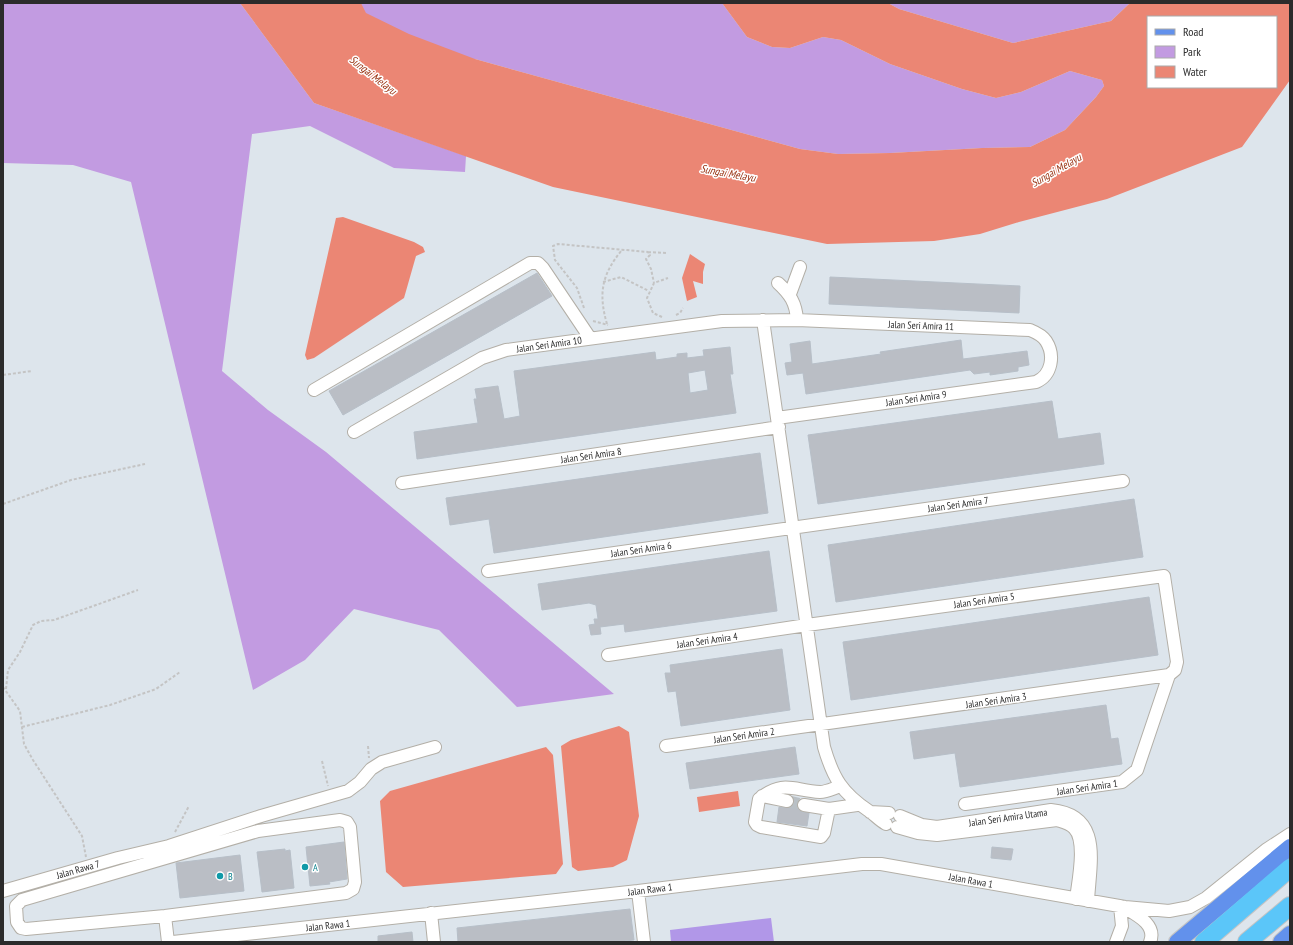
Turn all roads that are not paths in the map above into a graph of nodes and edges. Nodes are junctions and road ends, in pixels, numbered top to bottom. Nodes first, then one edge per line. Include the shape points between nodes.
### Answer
1 (800, 267) dead end
2 (778, 282) dead end
3 (790, 294) junction
4 (763, 320) junction
5 (797, 320) junction
6 (590, 338) junction
7 (1050, 370) joint
8 (314, 390) dead end
9 (778, 422) junction
10 (354, 432) dead end
11 (1123, 481) dead end
12 (402, 483) dead end
13 (793, 528) junction
14 (488, 571) dead end
15 (807, 625) junction
16 (608, 655) dead end
17 (1177, 662) joint
18 (1170, 675) junction
19 (822, 725) junction
20 (666, 746) dead end
21 (435, 747) dead end
22 (841, 786) junction
23 (762, 796) junction
24 (787, 801) tunnel mouth
25 (965, 804) dead end
26 (804, 805) tunnel mouth
27 (857, 805) junction
28 (829, 809) junction
29 (1290, 834) edge
30 (1290, 847) edge
31 (1290, 868) edge
32 (3, 891) edge
33 (638, 891) junction
34 (1082, 900) junction
35 (1290, 906) edge
36 (1122, 907) junction
37 (430, 913) junction
38 (165, 916) junction
39 (1290, 934) edge
40 (168, 942) edge
41 (173, 942) edge
42 (434, 942) edge
43 (644, 942) edge
44 (1116, 942) edge
45 (1150, 942) edge
46 (1177, 942) edge
47 (1204, 942) edge
48 (1247, 942) edge
49 (1281, 942) edge

1 - 3 street
2 - 3 street
3 - 5 street
4 - 5 street, Jalan Seri Amira 11
4 - 6 street, Jalan Seri Amira 10 via 722,322
4 - 9 street, Jalan Seri Amira Utama
5 - 7 street, Jalan Seri Amira 11 via 1030,330 1046,340 1050,350
6 - 8 street via 543,268 538,263 530,263
6 - 10 street, Jalan Seri Amira 10 via 506,350 482,358
7 - 9 street, Jalan Seri Amira 9 via 1044,379 1036,382
9 - 12 street, Jalan Seri Amira 8
9 - 13 street, Jalan Seri Amira Utama
11 - 13 street, Jalan Seri Amira 7
13 - 14 street, Jalan Seri Amira 6
13 - 15 street, Jalan Seri Amira Utama
15 - 16 street, Jalan Seri Amira 4
15 - 17 street, Jalan Seri Amira 5 via 1161,575 1165,578
15 - 19 street, Jalan Seri Amira Utama
17 - 18 street, Jalan Seri Amira 1 via 1176,670
18 - 19 street, Jalan Seri Amira 3
18 - 25 street, Jalan Seri Amira 1 via 1137,770 1122,782
19 - 20 street, Jalan Seri Amira 2
19 - 22 street, Jalan Seri Amira Utama via 824,747 831,770
21 - 32 street, Jalan Rawa 7 via 382,762 348,791 169,846 80,868
22 - 23 street via 820,792 783,787
22 - 27 street, Jalan Seri Amira Utama
23 - 24 street
23 - 28 street via 759,798 755,822 757,826 821,837
26 - 28 street
27 - 28 street
27 - 34 street, Jalan Seri Amira Utama via 898,822 937,827 1051,810 1065,811 1084,825 1090,840 1090,862
29 - 36 street, Jalan Rawa 1 via 1267,849 1206,898 1190,907 1169,911
30 - 46 main road
31 - 47 highway
33 - 34 street, Jalan Rawa 1 via 875,864
33 - 37 street, Jalan Rawa 1
33 - 43 street
34 - 36 street, Jalan Rawa 1
35 - 48 highway
36 - 44 street via 1122,926
36 - 45 street, Jalan Rawa 1 via 1144,919 1150,929
37 - 41 street, Jalan Rawa 1
37 - 42 street
38 - 38 street via 350,892 355,882 349,824 340,820 258,831 22,900 16,909 18,925 26,929
38 - 40 street
39 - 49 main road

